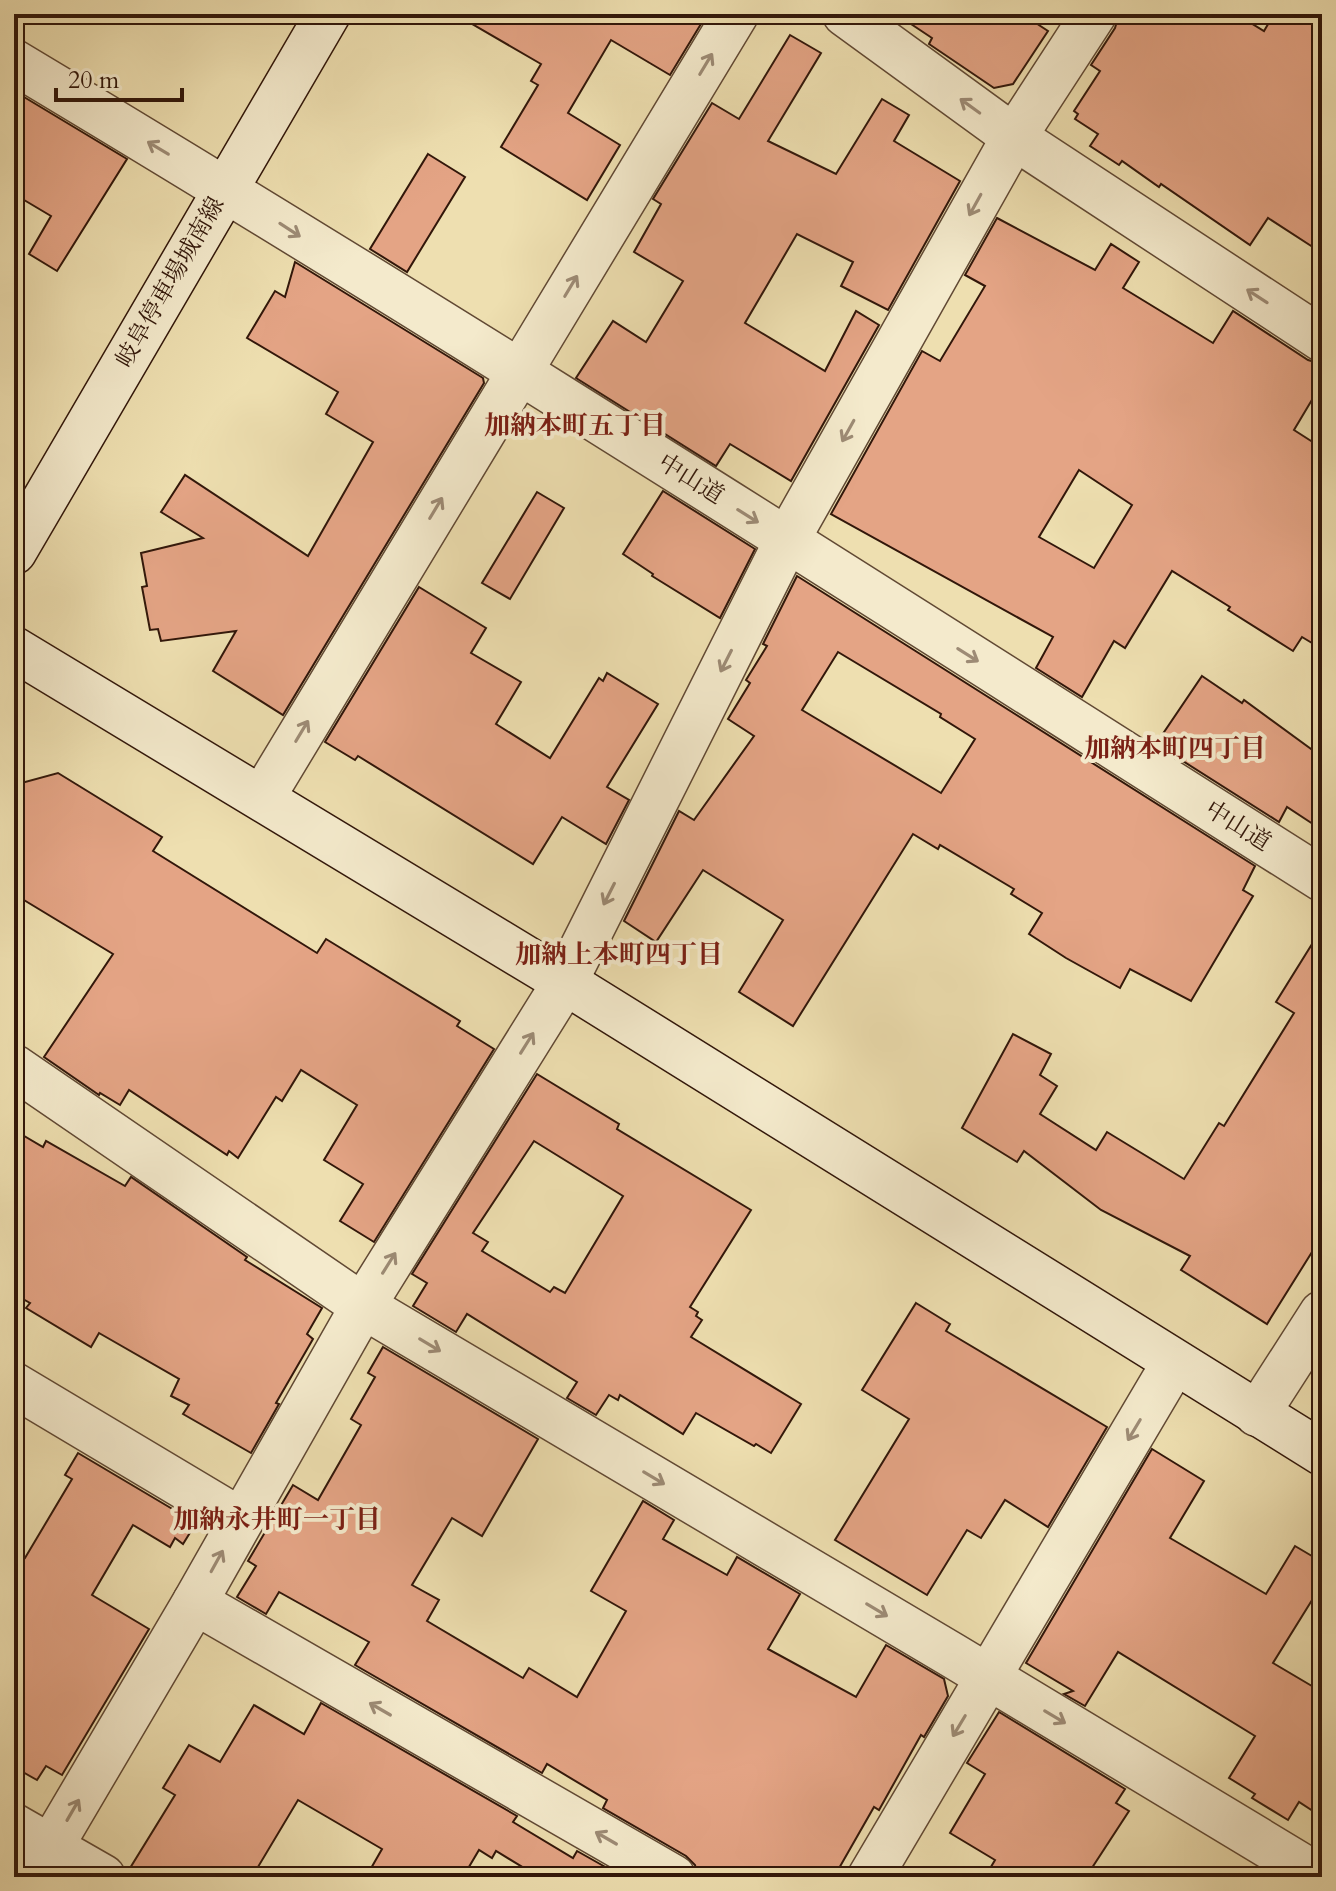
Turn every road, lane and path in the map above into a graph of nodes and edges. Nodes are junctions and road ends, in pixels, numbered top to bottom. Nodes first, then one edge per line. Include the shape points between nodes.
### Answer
1 (328, 14) edge
2 (736, 14) edge
3 (845, 14) edge
4 (1094, 14) edge
5 (14, 62) edge
6 (1014, 137) junction
7 (224, 188) junction
8 (1322, 339) edge
9 (519, 372) junction
10 (787, 540) junction
11 (14, 552) edge
12 (14, 649) edge
13 (262, 798) junction
14 (1322, 879) edge
15 (565, 982) junction
16 (14, 1067) edge
17 (363, 1306) junction
18 (1322, 1313) edge
19 (1174, 1363) junction
20 (14, 1385) edge
21 (1257, 1414) junction
22 (1322, 1453) edge
23 (240, 1520) junction
24 (195, 1602) junction
25 (988, 1677) junction
26 (33, 1850) edge
27 (103, 1877) edge
28 (673, 1877) edge
29 (870, 1877) edge
30 (1320, 1877) edge

1 - 7 street, 岐阜停車場城南線
9 -> 2 street
6 -> 3 street
4 - 6 street
7 -> 5 street, 中山道
8 -> 6 street
6 -> 10 street
7 -> 9 street, 中山道
7 - 11 street, 岐阜停車場城南線
9 -> 10 street, 中山道
13 -> 9 street
10 -> 14 street, 中山道
10 -> 15 street
12 - 13 street
13 - 15 street
17 -> 15 street
15 - 19 street
16 - 17 street
17 - 23 street
17 -> 25 street
18 - 21 street
19 - 21 street
19 -> 25 street
20 - 23 street
21 - 22 street
24 -> 23 street
26 -> 24 street
28 -> 24 street
25 -> 29 street
25 -> 30 street
26 - 27 street

